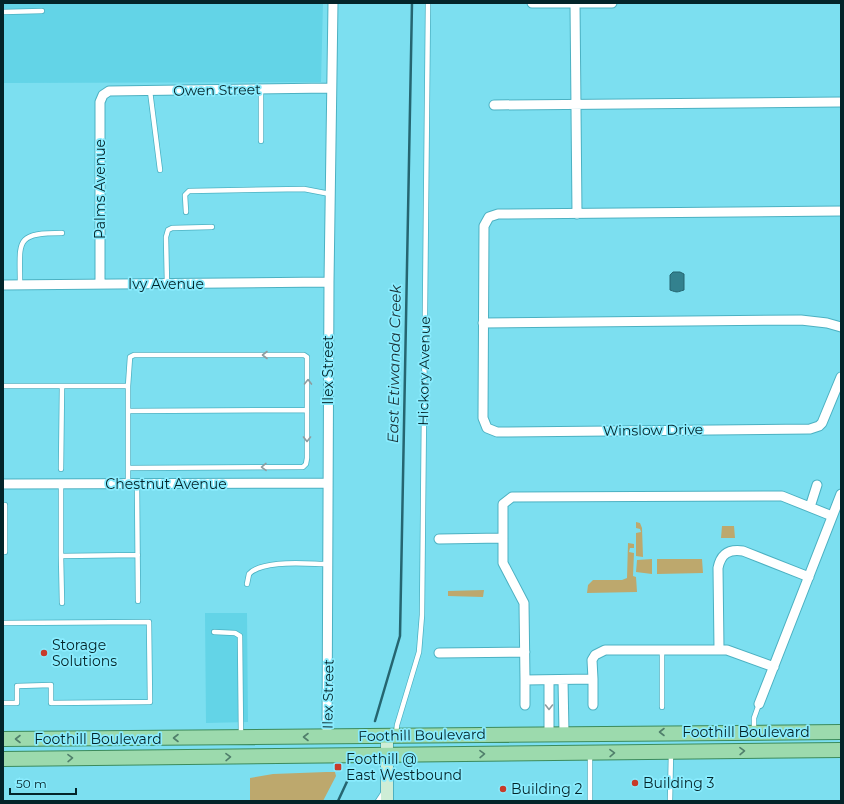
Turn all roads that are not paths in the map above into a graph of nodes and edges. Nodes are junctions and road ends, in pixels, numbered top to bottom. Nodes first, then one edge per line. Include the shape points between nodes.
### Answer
1 (332, 3) edge
2 (428, 3) edge
3 (532, 3) edge
4 (576, 3) edge
5 (612, 3) edge
6 (42, 11) dead end
7 (3, 12) edge
8 (331, 88) junction
9 (261, 89) junction
10 (150, 91) junction
11 (103, 95) joint
12 (841, 102) edge
13 (576, 104) junction
14 (494, 105) dead end
15 (261, 141) dead end
16 (160, 170) dead end
17 (330, 194) junction
18 (841, 211) edge
19 (186, 212) dead end
20 (577, 214) junction
21 (212, 227) dead end
22 (62, 233) dead end
23 (329, 282) junction
24 (3, 284) edge
25 (20, 284) junction
26 (100, 284) junction
27 (167, 284) junction
28 (483, 323) junction
29 (841, 327) edge
30 (841, 377) edge
31 (3, 386) edge
32 (62, 386) junction
33 (128, 386) junction
34 (307, 410) junction
35 (128, 411) junction
36 (128, 468) junction
37 (61, 469) dead end
38 (328, 483) junction
39 (3, 484) edge
40 (61, 484) junction
41 (133, 484) junction
42 (818, 485) dead end
43 (841, 494) edge
44 (3, 505) edge
45 (810, 507) junction
46 (832, 516) junction
47 (503, 538) junction
48 (439, 539) dead end
49 (3, 552) edge
50 (138, 555) junction
51 (61, 556) junction
52 (328, 564) junction
53 (809, 577) junction
54 (247, 584) dead end
55 (138, 600) dead end
56 (62, 603) dead end
57 (3, 623) edge
58 (214, 632) dead end
59 (719, 649) junction
60 (662, 650) junction
61 (525, 652) junction
62 (439, 653) dead end
63 (774, 667) junction
64 (593, 679) junction
65 (525, 680) junction
66 (549, 680) junction
67 (566, 680) junction
68 (3, 703) edge
69 (759, 704) joint
70 (525, 705) dead end
71 (593, 705) dead end
72 (662, 707) dead end
73 (754, 732) junction
74 (841, 732) edge
75 (564, 733) junction
76 (549, 734) junction
77 (391, 735) junction
78 (327, 737) junction
79 (241, 738) junction
80 (3, 739) edge
81 (841, 750) edge
82 (671, 752) junction
83 (590, 753) junction
84 (388, 755) junction
85 (3, 759) edge
86 (388, 786) junction
87 (378, 801) edge
88 (387, 801) edge
89 (590, 801) edge
90 (670, 801) edge

1 - 8 street, Ilex Street
2 - 77 lane, Hickory Avenue via 422,615 419,652
3 - 4 street
4 - 5 street
4 - 13 street
6 - 7 lane
8 - 9 street, Owen Street
8 - 17 street, Ilex Street
9 - 10 street, Owen Street
9 - 15 lane
10 - 11 street, Owen Street via 109,91
10 - 16 lane
11 - 26 street, Palms Avenue via 100,102
12 - 13 street
13 - 14 street
13 - 20 street
17 - 19 lane via 304,189 189,191 185,195
17 - 23 street, Ilex Street
18 - 20 street
20 - 28 street via 498,214 489,217 484,226
21 - 27 lane via 168,230
22 - 25 lane via 40,233 23,241 20,247
23 - 27 street, Ivy Avenue
23 - 38 street, Ilex Street
24 - 25 street, Ivy Avenue
25 - 26 street, Ivy Avenue
26 - 27 street, Ivy Avenue
28 - 29 street via 801,320
28 - 30 street, Winslow Drive via 483,418 487,428 497,432 810,429 819,426 825,419
31 - 32 lane
32 - 33 lane
32 - 37 lane
34 -> 33 lane via 308,361 304,355 134,355 130,357
33 - 35 lane
34 - 35 lane
34 -> 36 lane via 307,458 303,467
35 - 36 lane
36 - 41 lane
38 - 41 street, Chestnut Avenue
38 - 52 street, Ilex Street
39 - 40 street, Chestnut Avenue
40 - 41 street, Chestnut Avenue
40 - 51 lane
41 - 50 lane
42 - 45 street
43 - 46 street
44 - 49 lane
45 - 46 street
45 - 47 street via 782,496 512,497 503,504
46 - 53 street
47 - 48 street
47 - 61 street via 503,563 524,603
50 - 51 lane
50 - 55 lane
51 - 56 lane
52 - 54 lane via 275,564 257,568 249,574
52 - 78 street, Ilex Street
53 - 59 street via 743,551 735,550 721,557 718,568
53 - 63 street
57 - 68 lane via 149,622 150,702 51,702 50,686 17,686 17,703
58 - 79 lane via 236,632 240,636
59 - 60 street
59 - 63 street
60 - 64 street via 598,652 592,660
60 - 72 lane
61 - 62 street
61 - 65 street
63 - 69 street
64 - 67 street
64 - 71 street
65 - 66 street
65 - 70 street
66 - 67 street
66 -> 76 street
67 - 75 street
69 - 73 lane via 754,718
73 - 74 main road, Foothill Boulevard
73 -> 75 main road, Foothill Boulevard
75 - 76 main road, Foothill Boulevard
76 - 77 main road, Foothill Boulevard
77 - 78 main road, Foothill Boulevard
77 - 84 main road
78 -> 79 main road, Foothill Boulevard
79 -> 80 main road, Foothill Boulevard
82 -> 81 main road, Foothill Boulevard
83 -> 82 main road, Foothill Boulevard
82 - 90 lane
84 -> 83 main road, Foothill Boulevard
83 - 89 lane
85 -> 84 main road, Foothill Boulevard
84 - 86 main road
86 - 87 lane
86 - 88 main road

